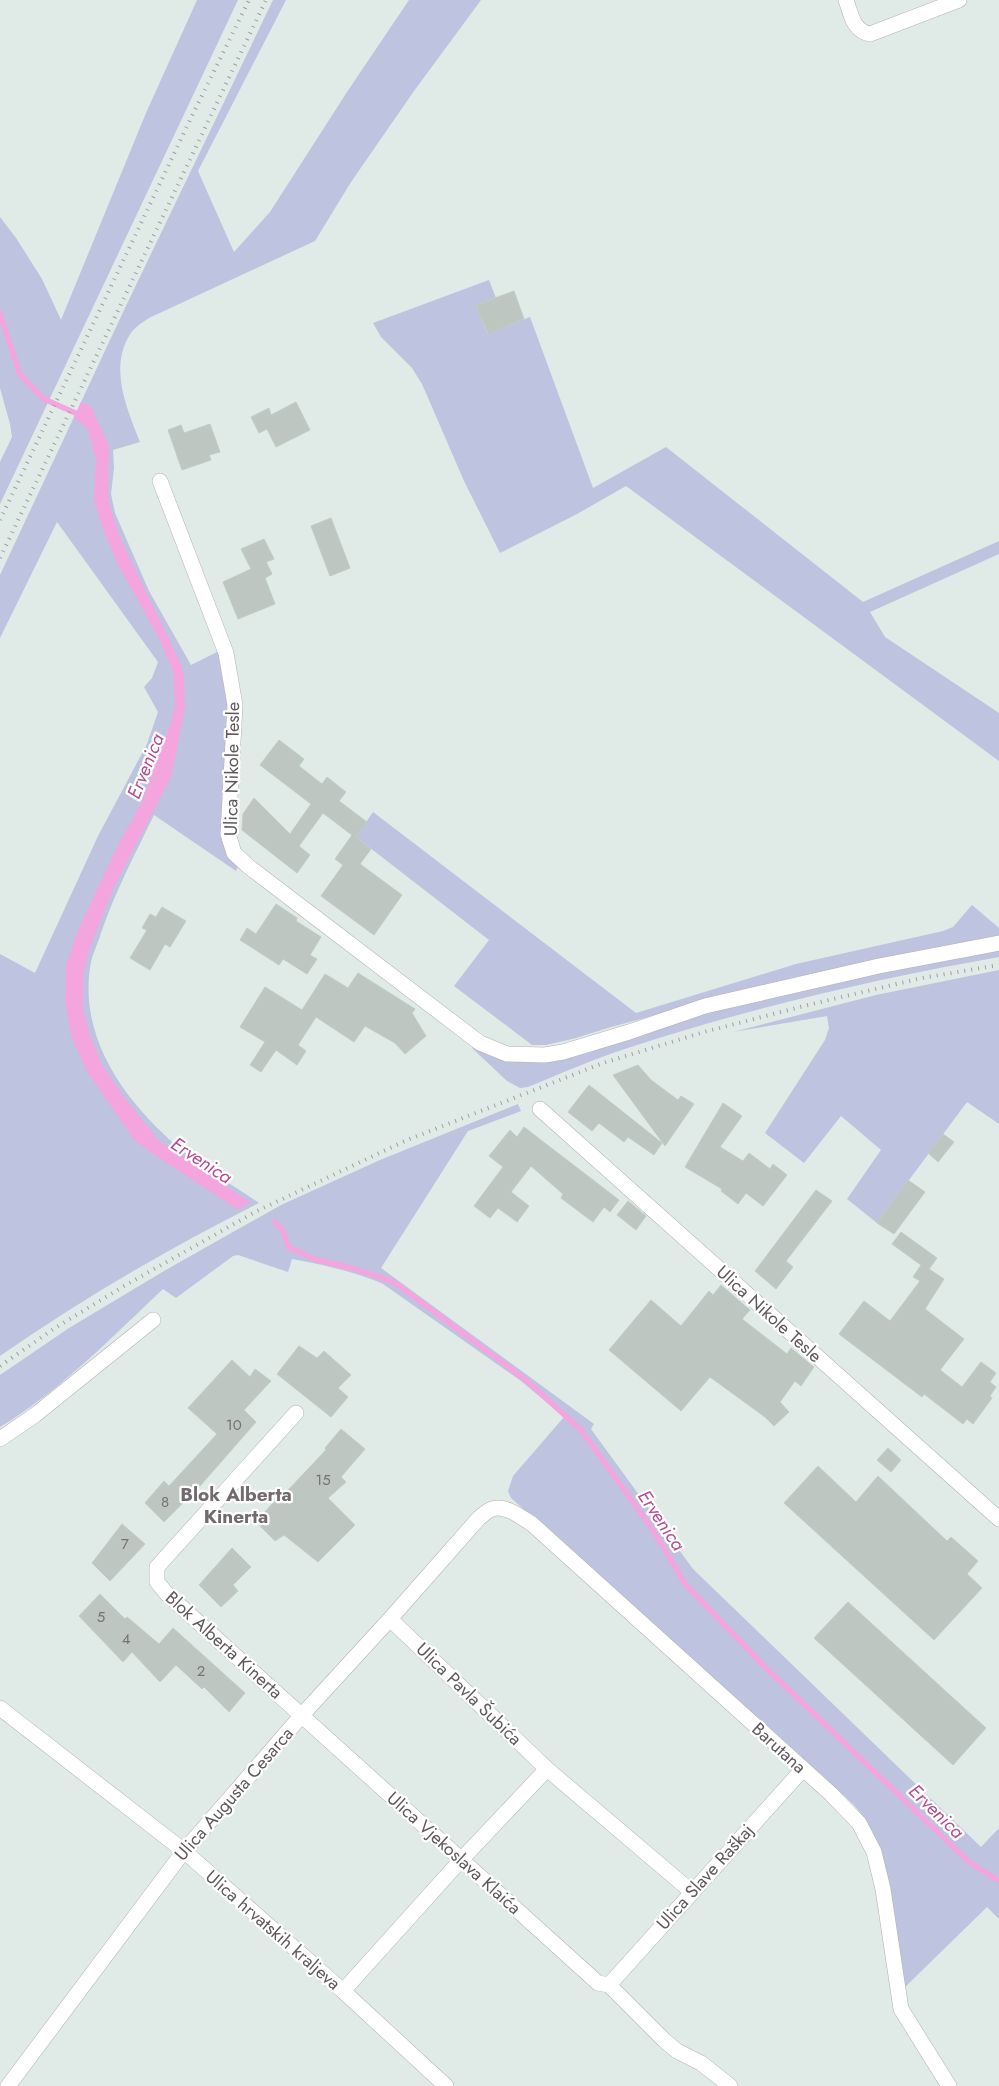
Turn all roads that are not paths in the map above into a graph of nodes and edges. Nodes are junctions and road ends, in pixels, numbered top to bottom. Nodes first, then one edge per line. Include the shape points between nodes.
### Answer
1 (846, 0) edge
2 (959, 0) edge
3 (160, 481) dead end
4 (999, 943) edge
5 (540, 1109) dead end
6 (153, 1320) dead end
7 (296, 1412) dead end
8 (0, 1439) edge
9 (479, 1518) joint
10 (999, 1519) edge
11 (390, 1619) junction
12 (0, 1708) edge
13 (302, 1715) junction
14 (547, 1769) junction
15 (802, 1769) junction
16 (184, 1852) junction
17 (461, 1860) junction
18 (692, 1892) junction
19 (609, 1985) junction
20 (343, 1992) junction
21 (8, 2086) edge
22 (446, 2086) edge
23 (730, 2086) edge
24 (950, 2086) edge

1 - 2 street via 856,26 870,34
3 - 4 street, Ulica Nikole Tesle via 226,653 235,705 228,834 234,853 480,1042 507,1054 563,1052 705,1006 888,964
5 - 10 street, Ulica Nikole Tesle
6 - 8 street via 35,1415
7 - 13 street, Blok Alberta Kinerta via 157,1567 158,1582 167,1594
9 - 11 street, Ulica Augusta Cesarca
9 - 15 street, Barutana via 492,1508 501,1509 532,1524
11 - 13 street, Ulica Augusta Cesarca
11 - 14 street, Ulica Pavla Šubića
12 - 16 street, Ulica hrvatskih kraljeva
13 - 16 street, Ulica Augusta Cesarca
13 - 17 street, Ulica Vjekoslava Klaića
14 - 17 street
14 - 18 street, Ulica Pavla Šubića
15 - 18 street, Ulica Slave Raškaj
15 - 24 street, Barutana via 859,1824 874,1852 883,1889 901,2009
16 - 20 street, Ulica hrvatskih kraljeva
16 - 21 street, Ulica Augusta Cesarca
17 - 19 street, Ulica Vjekoslava Klaića via 598,1983
17 - 20 street
18 - 19 street, Ulica Slave Raškaj
19 - 23 street, Ulica Vjekoslava Klaića via 664,2040
20 - 22 street, Ulica hrvatskih kraljeva

